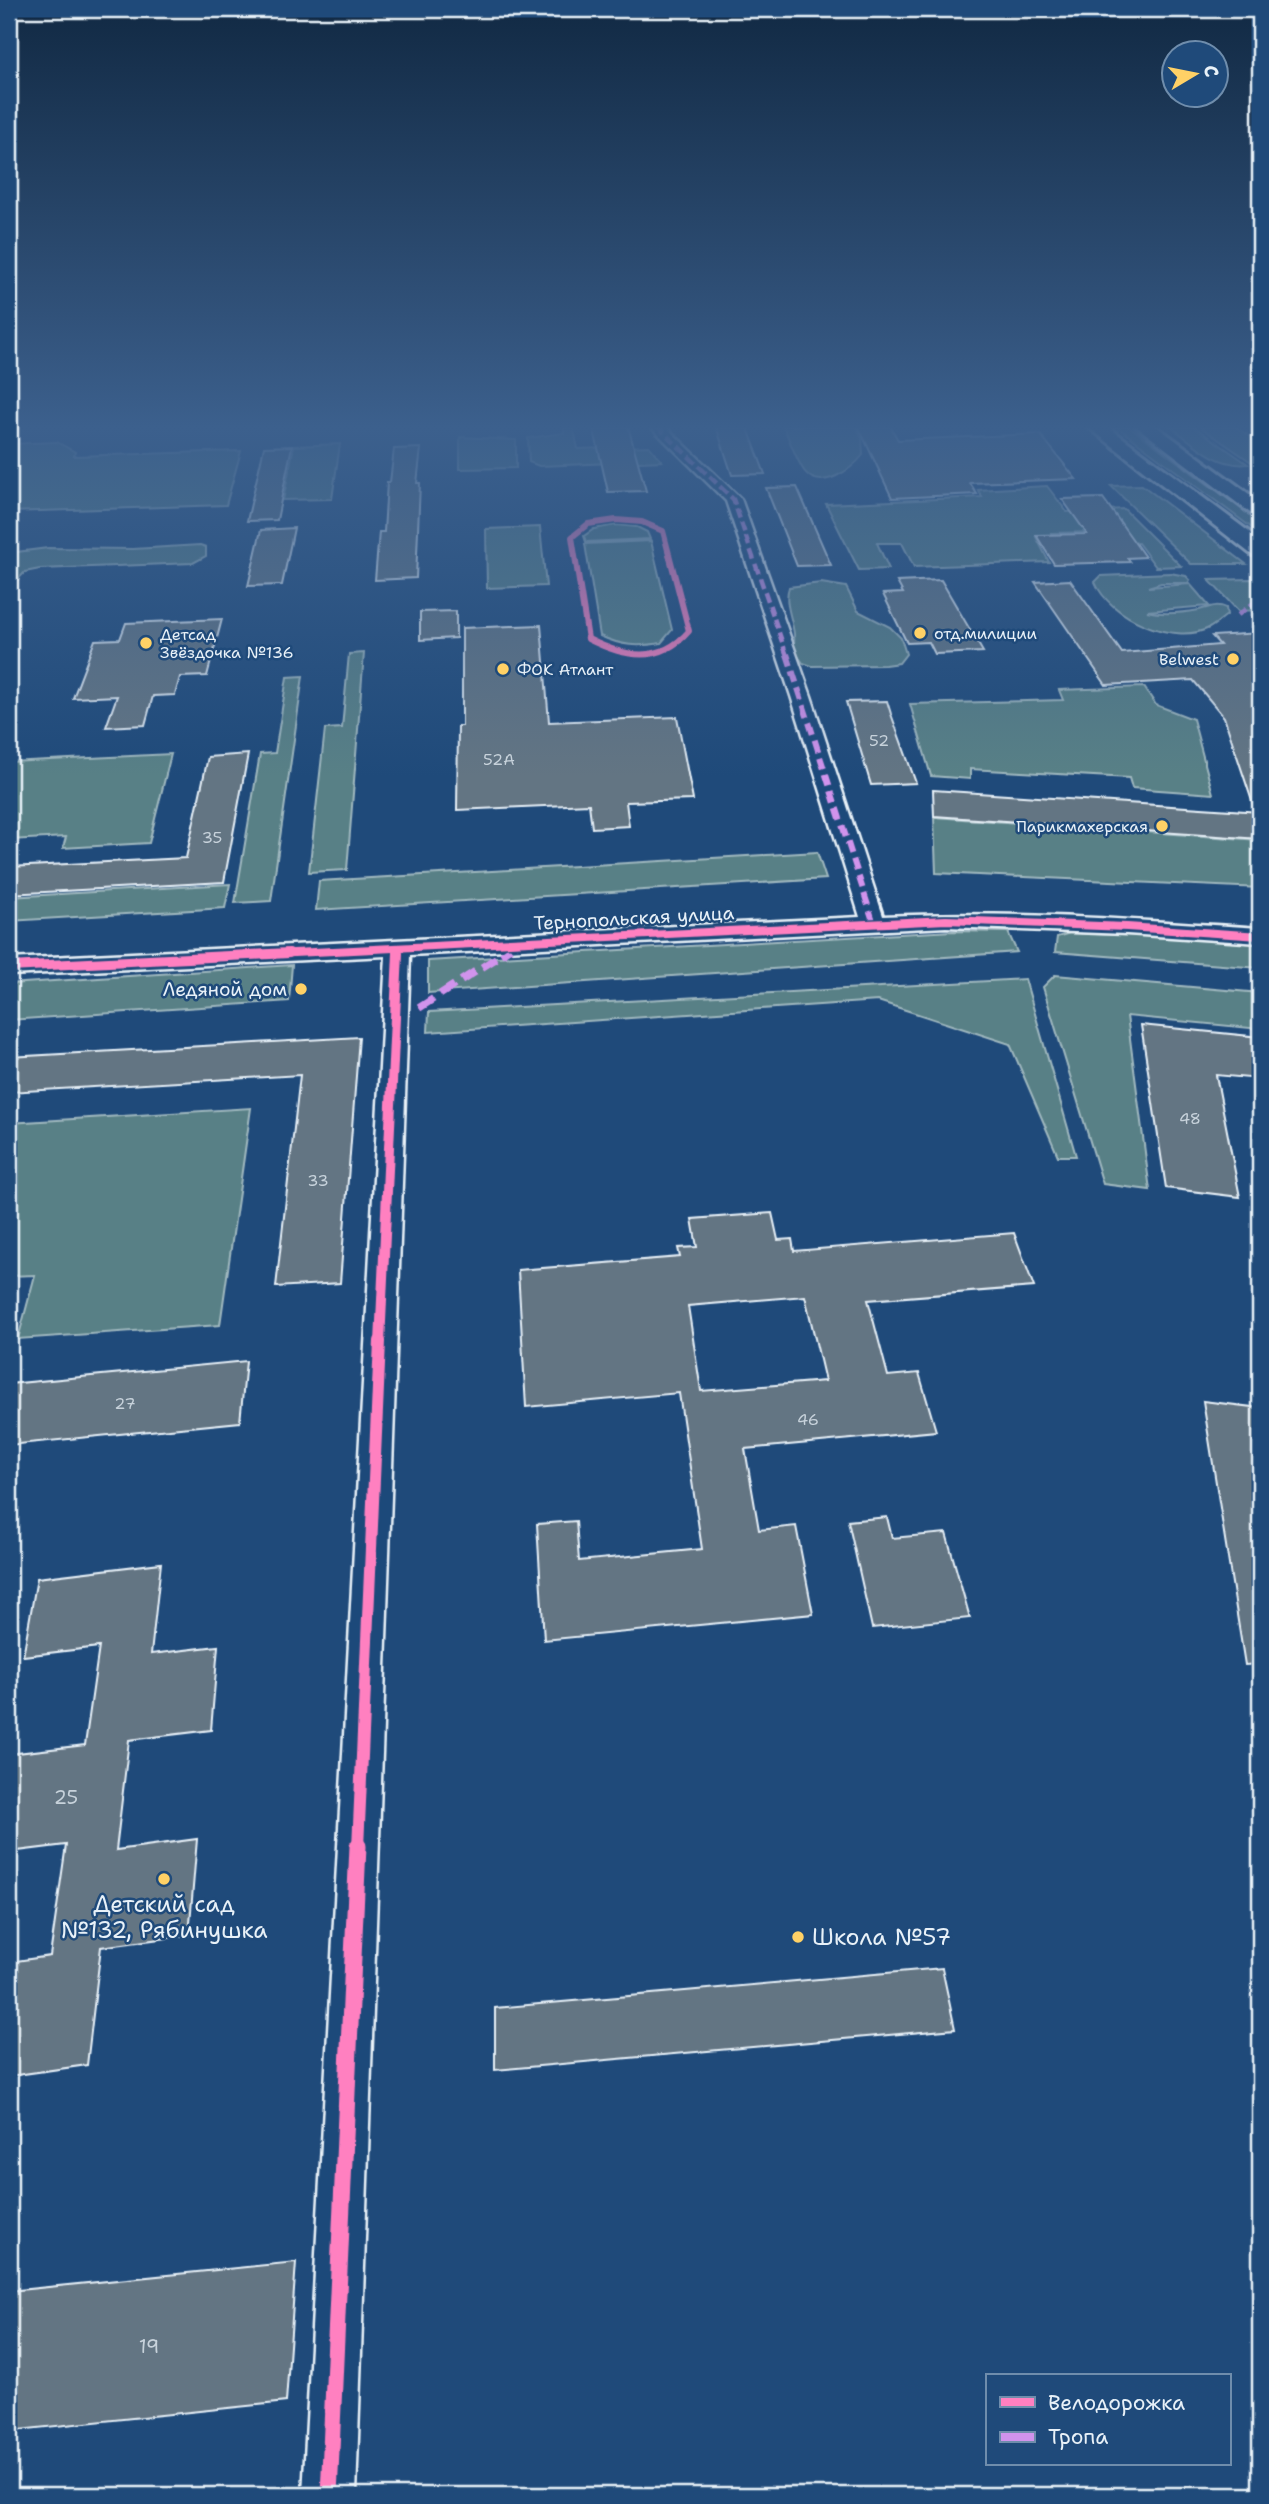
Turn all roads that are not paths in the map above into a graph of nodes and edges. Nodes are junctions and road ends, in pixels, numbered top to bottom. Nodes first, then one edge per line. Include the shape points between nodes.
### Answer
1 (748, 543) edge
2 (874, 924) junction
3 (1260, 936) edge
4 (398, 948) junction
5 (9, 967) edge
6 (328, 2495) edge

1 - 2 street
2 - 3 street, Тернопольская улица via 1024,922
2 - 4 street, Тернопольская улица
4 - 5 street, Тернопольская улица
4 - 6 street

